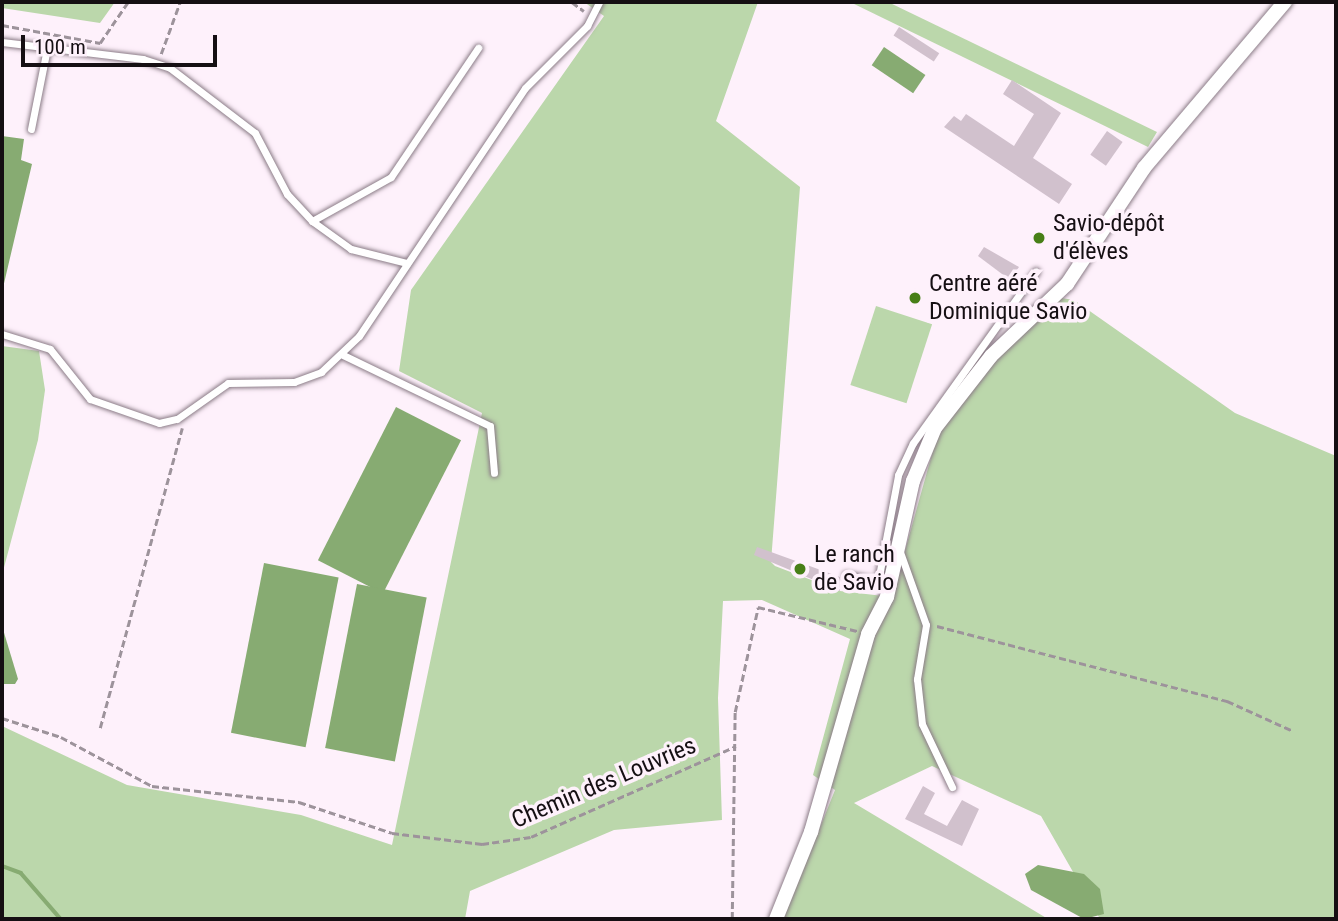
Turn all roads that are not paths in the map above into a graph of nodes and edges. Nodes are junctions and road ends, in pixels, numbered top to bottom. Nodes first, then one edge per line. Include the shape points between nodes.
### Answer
1 (599, 2) edge
2 (1284, 2) edge
3 (2, 42) edge
4 (47, 48) junction
5 (478, 48) dead end
6 (31, 129) dead end
7 (312, 221) junction
8 (407, 263) junction
9 (1036, 271) dead end
10 (2, 334) edge
11 (344, 355) junction
12 (494, 473) dead end
13 (898, 548) junction
14 (846, 575) dead end
15 (952, 787) dead end
16 (776, 919) edge

1 - 8 lane via 593,17 524,88
2 - 13 street via 1144,168 1067,284 991,356 935,428 914,481
3 - 4 lane
4 - 6 lane
4 - 7 lane via 158,62 255,133 287,194
5 - 7 lane via 391,177
7 - 8 lane via 351,249
8 - 11 lane
9 - 14 lane via 912,443 898,475 879,576 875,581
10 - 11 lane via 50,349 90,399 159,423 189,412 228,383 305,379
11 - 12 lane via 489,426
13 - 15 lane via 926,625 917,679 922,724
13 - 16 street via 887,597 868,634 811,832

